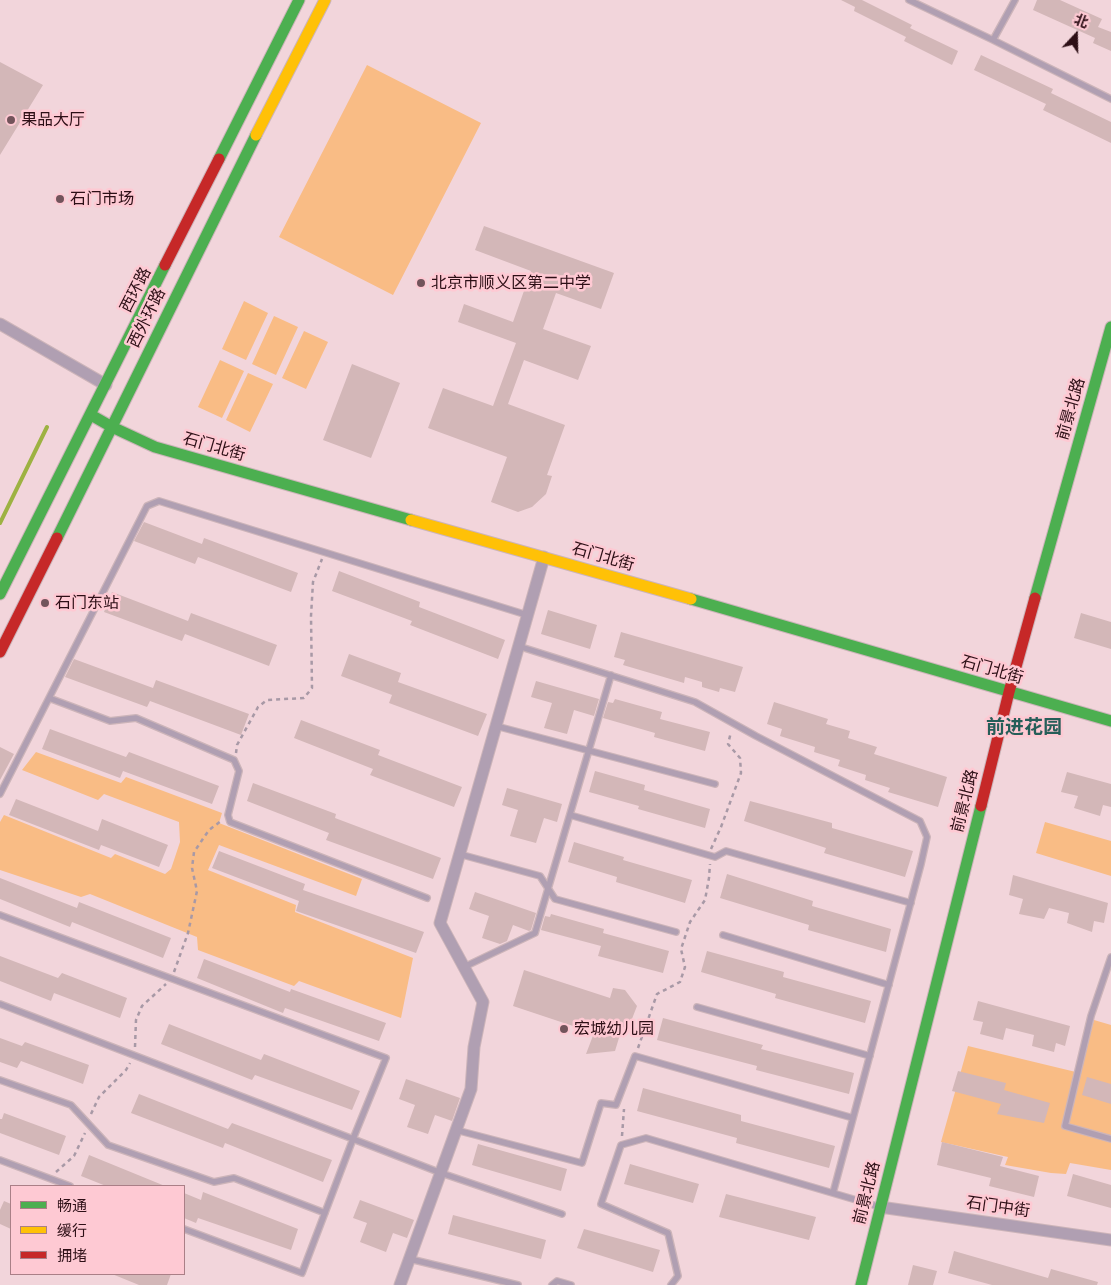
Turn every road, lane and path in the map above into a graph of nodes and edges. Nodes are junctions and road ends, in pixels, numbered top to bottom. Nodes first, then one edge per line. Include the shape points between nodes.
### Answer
1 (299, 0) edge
2 (325, 0) edge
3 (909, 0) edge
4 (1015, 0) edge
5 (993, 40) junction
6 (1111, 99) edge
7 (0, 324) edge
8 (1111, 327) edge
9 (106, 385) junction
10 (91, 415) junction
11 (112, 427) junction
12 (324, 553) junction
13 (544, 557) junction
14 (0, 594) edge
15 (527, 615) junction
16 (518, 646) junction
17 (0, 652) edge
18 (611, 675) junction
19 (1009, 692) junction
20 (49, 698) junction
21 (1111, 721) edge
22 (496, 726) junction
23 (589, 750) junction
24 (234, 760) junction
25 (715, 784) dead end
26 (0, 794) edge
27 (570, 815) junction
28 (228, 816) junction
29 (459, 854) junction
30 (548, 889) junction
31 (427, 898) dead end
32 (911, 902) junction
33 (0, 915) edge
34 (676, 932) dead end
35 (723, 935) dead end
36 (1111, 957) edge
37 (464, 967) junction
38 (172, 979) junction
39 (889, 985) junction
40 (0, 1004) edge
41 (697, 1007) dead end
42 (135, 1056) junction
43 (870, 1056) junction
44 (0, 1080) edge
45 (853, 1118) junction
46 (87, 1122) junction
47 (456, 1130) junction
48 (353, 1139) junction
49 (1111, 1139) edge
50 (0, 1160) edge
51 (441, 1173) junction
52 (50, 1178) junction
53 (68, 1185) edge
54 (833, 1193) junction
55 (880, 1206) junction
56 (325, 1212) junction
57 (562, 1214) dead end
58 (185, 1229) edge
59 (1111, 1240) edge
60 (410, 1259) junction
61 (400, 1285) edge
62 (518, 1285) edge
63 (552, 1285) edge
64 (571, 1285) edge
65 (671, 1285) edge
66 (860, 1285) edge

1 - 9 street, 西环路
2 - 11 street, 西外环路
3 - 5 lane
4 - 5 lane
5 - 6 lane
7 - 9 street
8 - 19 street, 前景北路
9 - 10 street, 西环路
10 - 11 street, 石门北街
10 - 14 street, 西环路
11 - 13 street, 石门北街 via 155,447
11 - 17 street, 西外环路
12 - 15 lane
12 - 20 lane via 158,501 147,506
12 - 24 path via 313,582 312,688 304,698 267,700 258,707
13 - 15 street
13 - 19 street, 石门北街
15 - 16 street
16 - 18 lane
16 - 22 street
18 - 23 lane
18 - 32 lane via 695,702 920,821 927,837
19 - 21 street, 石门北街
19 - 55 street, 前景北路
20 - 24 lane via 110,721 136,718
20 - 26 lane
22 - 23 lane
22 - 29 street
23 - 25 lane
23 - 27 lane
24 - 28 lane via 239,771
27 - 30 lane
27 - 32 lane via 715,857 726,851
28 - 31 lane via 230,822
28 - 38 path via 209,830 194,852 192,868 197,891 188,933
29 - 30 lane via 540,876
29 - 37 street via 440,923
30 - 34 lane via 555,899
30 - 37 lane via 536,933
32 - 39 lane
33 - 38 lane
35 - 39 lane
36 - 49 lane via 1091,1016 1065,1126
37 - 47 street via 483,1002 474,1047 471,1088
38 - 42 path via 142,1006 136,1020
38 - 48 lane via 386,1058
39 - 43 lane
40 - 42 lane
41 - 43 lane
42 - 46 path via 99,1097
42 - 48 lane
43 - 45 lane
44 - 46 lane via 71,1105
45 - 47 lane via 635,1056 616,1106 600,1103 582,1163
45 - 54 lane
46 - 52 path via 74,1156
46 - 56 lane via 108,1145 214,1182 234,1178
47 - 51 street
48 - 51 lane
48 - 56 lane
50 - 52 lane
51 - 57 lane
51 - 60 street
52 - 53 lane
54 - 55 lane
54 - 65 lane via 646,1138 622,1145 601,1204 668,1233 678,1276
55 - 59 street, 石门中街
55 - 66 street, 前景北路
56 - 58 lane via 302,1273
60 - 61 street
60 - 62 lane
63 - 64 lane via 557,1281

